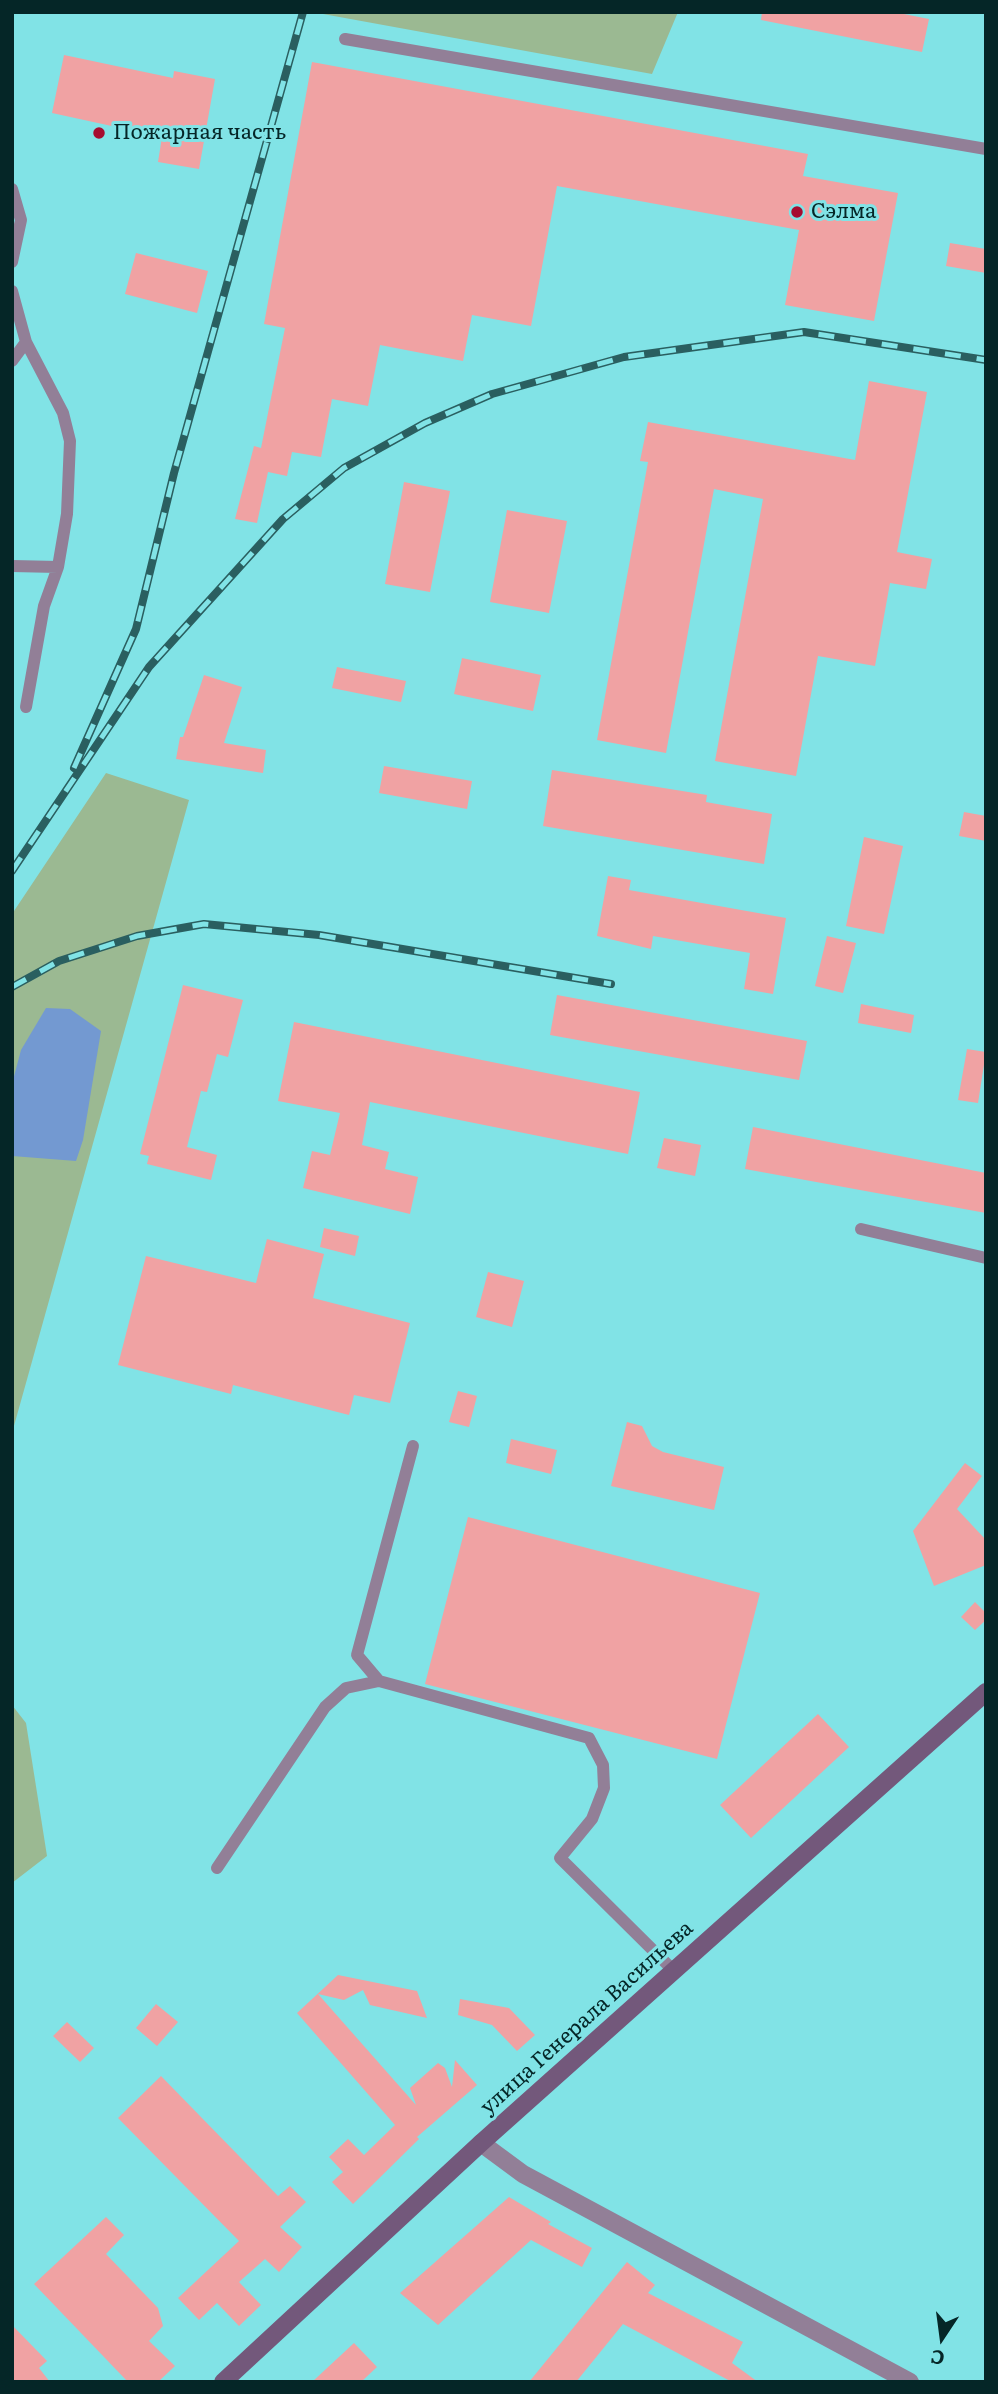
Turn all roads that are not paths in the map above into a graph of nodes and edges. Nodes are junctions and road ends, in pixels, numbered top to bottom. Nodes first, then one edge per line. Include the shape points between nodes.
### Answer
1 (345, 39) dead end
2 (986, 149) edge
3 (12, 190) edge
4 (12, 262) edge
5 (12, 291) edge
6 (26, 342) junction
7 (12, 361) edge
8 (12, 566) edge
9 (58, 567) junction
10 (26, 707) dead end
11 (861, 1229) dead end
12 (986, 1258) edge
13 (413, 1446) dead end
14 (379, 1681) junction
15 (986, 1692) edge
16 (217, 1868) dead end
17 (674, 1971) junction
18 (481, 2143) junction
19 (223, 2382) edge
20 (910, 2382) edge

1 - 2 lane
3 - 4 lane via 21,220
5 - 6 lane
6 - 7 lane
6 - 9 lane via 63,413 71,441 67,514
8 - 9 lane
9 - 10 lane via 44,606
11 - 12 lane
13 - 14 lane via 357,1655
14 - 16 lane via 346,1688 325,1707
14 - 17 lane via 589,1738 603,1765 604,1788 592,1819 561,1858
15 - 17 main road, улица Генерала Васильева
17 - 18 main road, улица Генерала Васильева
18 - 19 main road, улица Генерала Васильева
18 - 20 street via 523,2174

